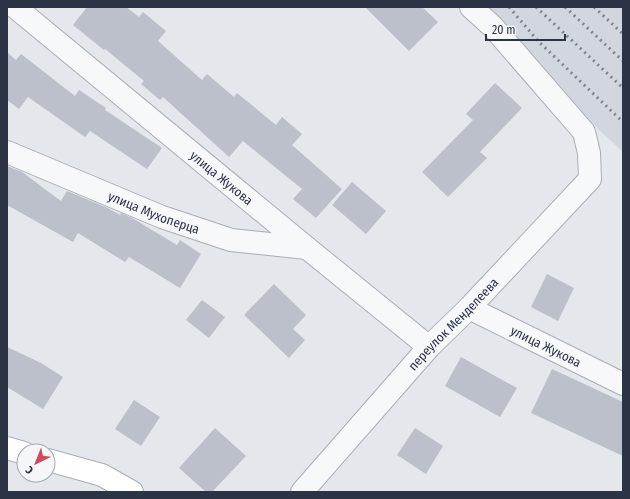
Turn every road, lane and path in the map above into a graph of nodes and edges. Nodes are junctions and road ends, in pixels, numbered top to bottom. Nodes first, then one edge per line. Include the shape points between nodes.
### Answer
1 (15, 7) edge
2 (471, 7) edge
3 (7, 152) edge
4 (307, 248) junction
5 (469, 308) junction
6 (429, 347) junction
7 (623, 384) edge
8 (56, 462) edge
9 (132, 492) edge
10 (302, 492) edge

1 - 4 street, улица Жукова
2 - 5 street, переулок Менделеева via 493,27 584,132 590,153 590,179
3 - 4 street, улица Мухоперца via 162,217 231,240
4 - 6 street, улица Жукова
5 - 6 street, переулок Менделеева
5 - 7 street, улица Жукова
6 - 10 street, переулок Менделеева
8 - 9 street via 102,475

